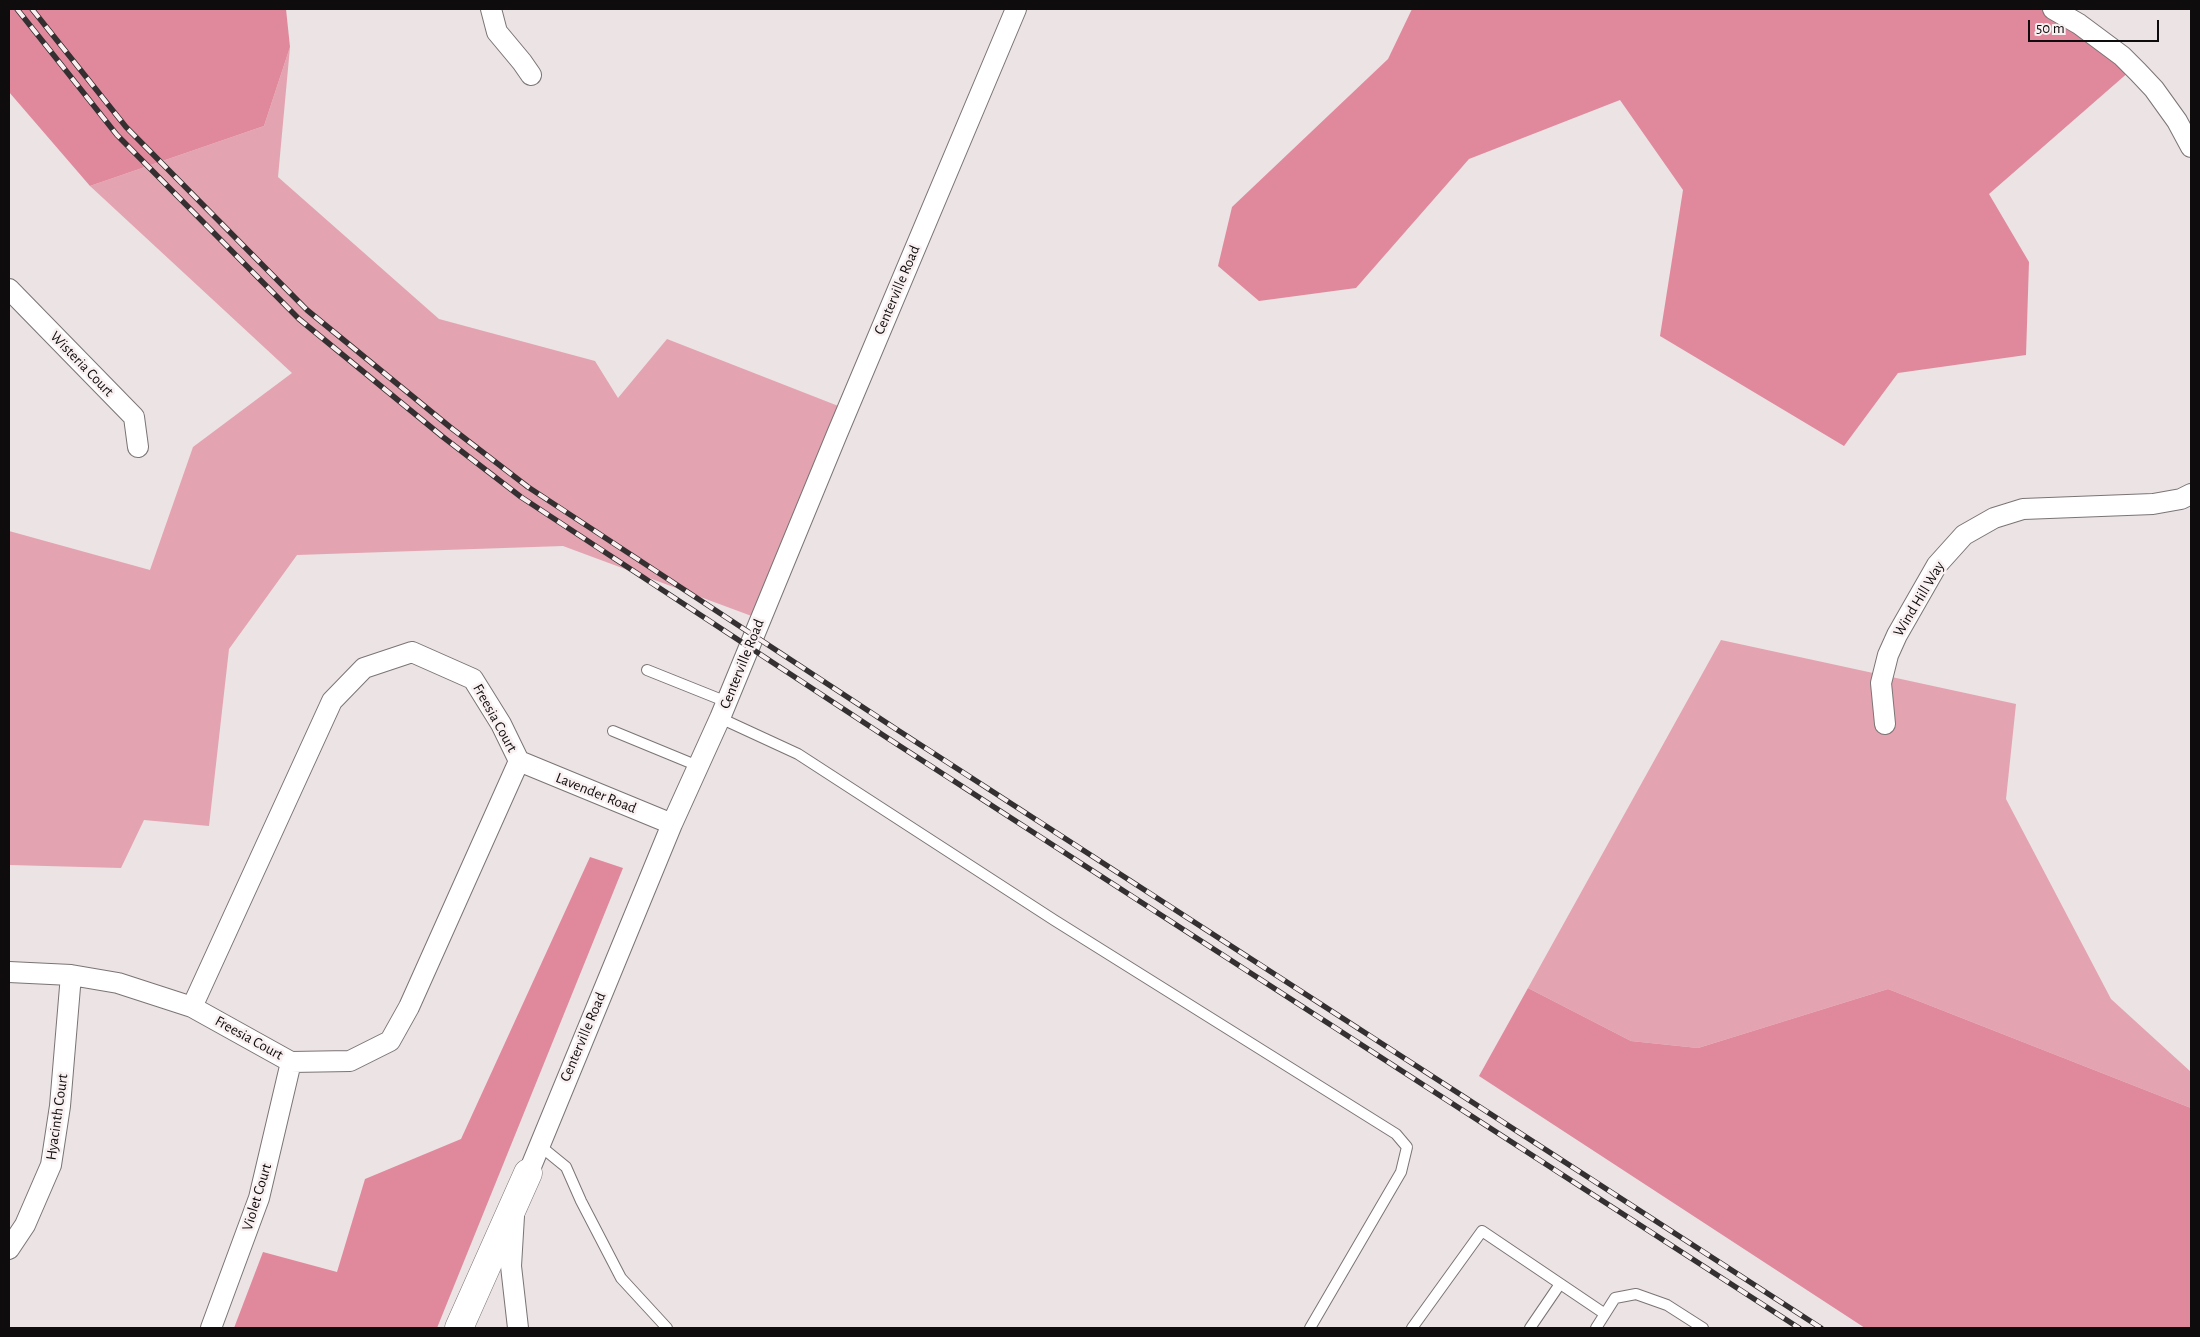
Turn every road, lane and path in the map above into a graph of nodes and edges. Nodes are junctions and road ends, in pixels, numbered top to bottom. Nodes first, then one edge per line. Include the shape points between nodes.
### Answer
1 (492, 9) edge
2 (1016, 9) edge
3 (2054, 9) edge
4 (531, 75) dead end
5 (2184, 117) edge
6 (2191, 147) edge
7 (9, 289) edge
8 (138, 447) dead end
9 (2191, 494) edge
10 (646, 670) dead end
11 (724, 710) junction
12 (1885, 724) dead end
13 (614, 731) dead end
14 (519, 761) junction
15 (698, 766) junction
16 (672, 824) junction
17 (9, 972) edge
18 (71, 975) junction
19 (192, 1007) junction
20 (291, 1062) junction
21 (539, 1145) junction
22 (528, 1173) junction
23 (9, 1249) edge
24 (1560, 1284) junction
25 (1605, 1314) junction
26 (211, 1328) edge
27 (459, 1328) edge
28 (518, 1328) edge
29 (667, 1328) edge
30 (1310, 1328) edge
31 (1412, 1328) edge
32 (1530, 1328) edge
33 (1596, 1328) edge
34 (1703, 1328) edge

1 - 4 street via 497,32
2 - 11 street, Centerville Road via 836,434
3 - 5 street via 2122,56
5 - 6 street
7 - 8 street, Wisteria Court via 134,417
9 - 12 street, Wind Hill Way via 2154,504 2023,509 1994,518 1964,535 1937,565 1888,655 1881,683
10 - 11 lane
11 - 15 street, Centerville Road
11 - 30 lane via 1396,1134 1407,1147 1400,1172
13 - 15 lane
14 - 16 street, Lavender Road
14 - 19 street, Freesia Court via 473,679 412,652 364,668 332,701
14 - 20 street, Freesia Court via 410,1007 390,1041 350,1062
15 - 16 street, Centerville Road
16 - 21 street, Centerville Road
17 - 18 street, Freesia Court
18 - 19 street, Freesia Court via 118,982
18 - 23 street, Hyacinth Court via 60,1106 51,1165 25,1225
19 - 20 street, Freesia Court
20 - 26 street, Violet Court via 259,1198
21 - 22 street, Centerville Road
21 - 29 lane via 566,1168 621,1278
22 - 27 highway
22 - 28 street, Centerville Road via 512,1220 511,1266
24 - 25 lane
24 - 31 lane via 1482,1231
24 - 32 lane
25 - 33 lane
25 - 34 lane via 1615,1298 1636,1294 1667,1305

